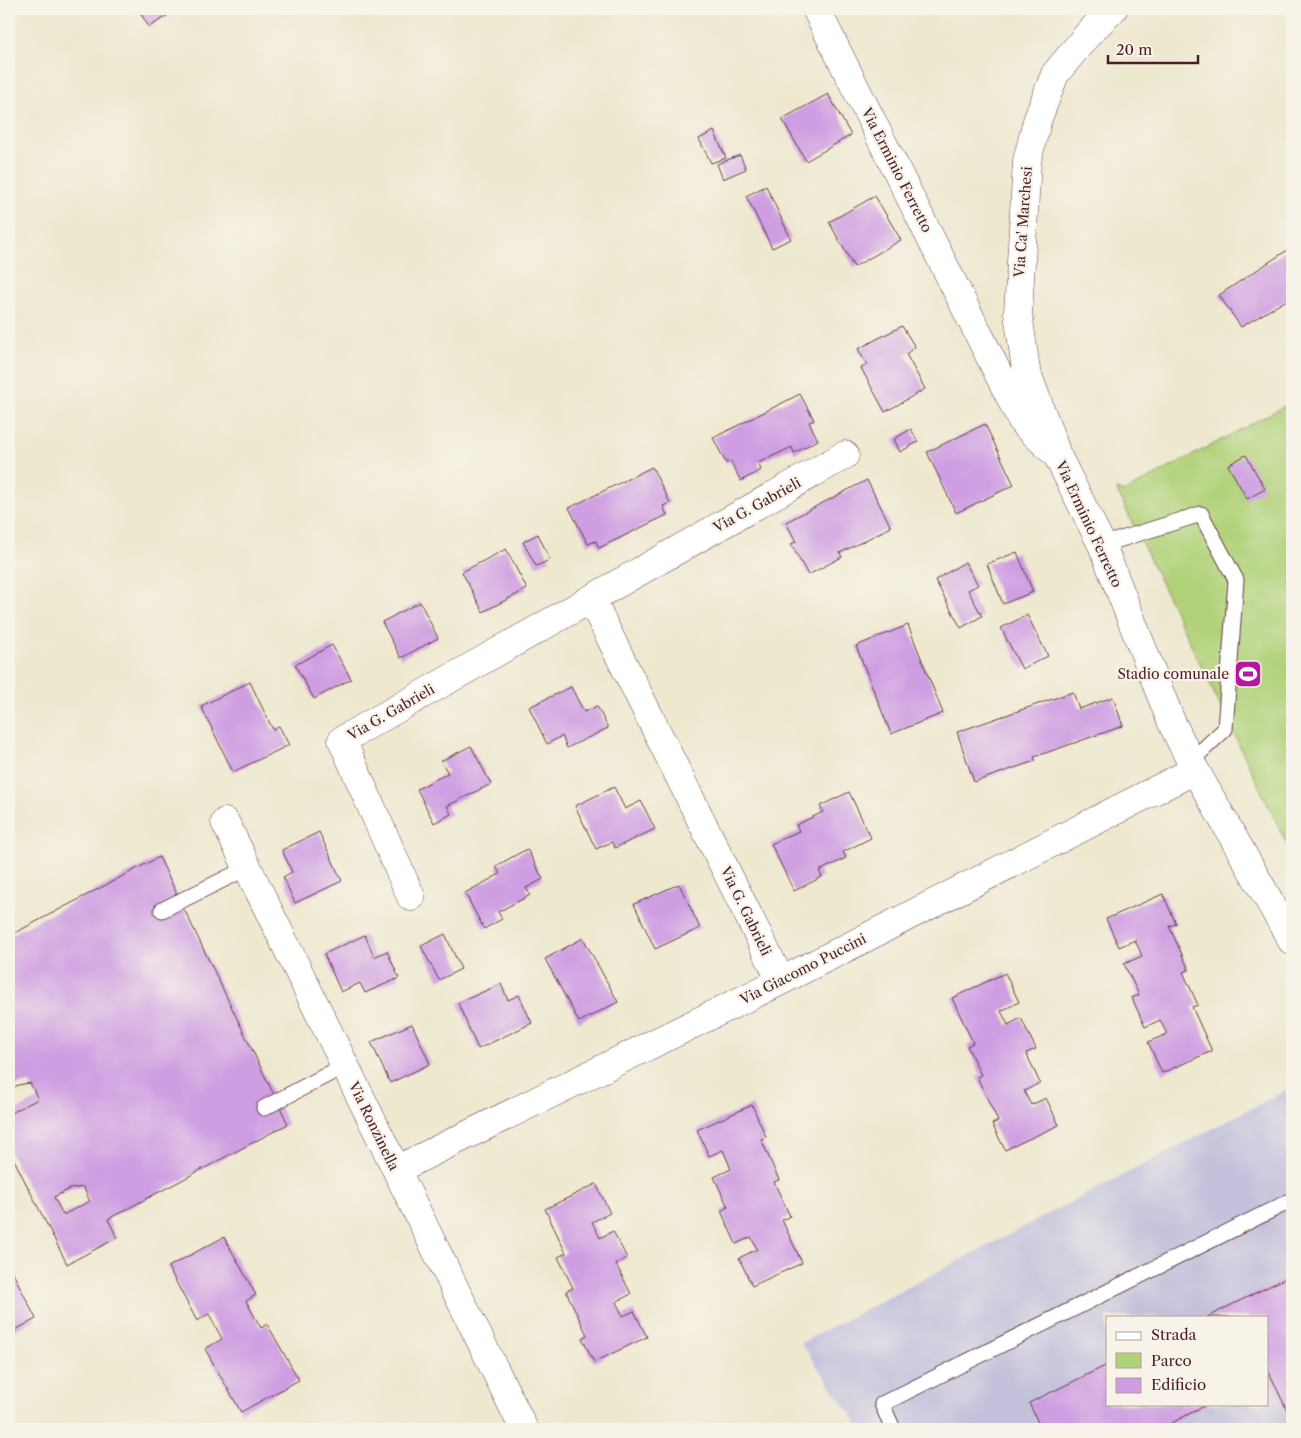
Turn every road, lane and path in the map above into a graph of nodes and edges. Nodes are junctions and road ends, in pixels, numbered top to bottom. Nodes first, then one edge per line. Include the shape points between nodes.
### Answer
1 (816, 9) edge
2 (1113, 9) edge
3 (845, 455) dead end
4 (1057, 456) junction
5 (1102, 545) junction
6 (591, 599) junction
7 (1193, 766) junction
8 (225, 822) dead end
9 (247, 868) junction
10 (411, 897) dead end
11 (162, 910) dead end
12 (1292, 941) edge
13 (781, 980) junction
14 (344, 1066) junction
15 (264, 1108) dead end
16 (410, 1163) dead end
17 (1292, 1200) edge
18 (524, 1429) edge
19 (893, 1429) edge

1 - 4 street, Via Erminio Ferretto via 1023,422
2 - 4 street, Via Ca' Marchesi via 1055,74 1037,121 1027,161 1018,313 1026,370
3 - 6 street, Via G. Gabrieli
4 - 5 street, Via Erminio Ferretto
5 - 7 street, Via Erminio Ferretto
5 - 7 lane via 1201,514 1236,580 1225,729
6 - 10 street, Via G. Gabrieli via 342,740
6 - 13 street, Via G. Gabrieli
7 - 12 street, Via Erminio Ferretto
7 - 13 street, Via Giacomo Puccini
8 - 9 street, Via Ronzinella
9 - 11 lane
9 - 14 street, Via Ronzinella
13 - 16 street, Via Giacomo Puccini
14 - 15 lane
14 - 18 street, Via Ronzinella
17 - 19 lane via 882,1404

